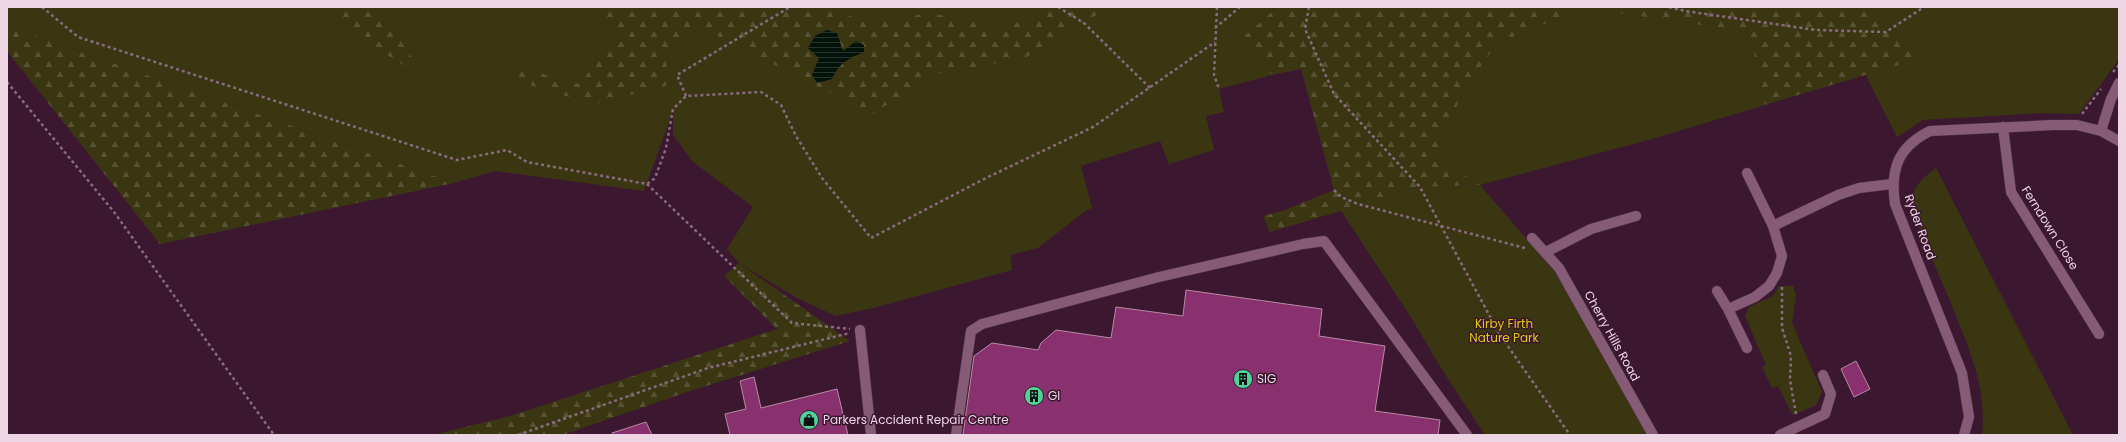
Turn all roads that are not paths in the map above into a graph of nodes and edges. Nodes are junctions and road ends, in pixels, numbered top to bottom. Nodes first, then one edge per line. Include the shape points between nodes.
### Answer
1 (2119, 82) edge
2 (2003, 127) junction
3 (2101, 131) junction
4 (2119, 141) edge
5 (1747, 173) dead end
6 (1892, 184) junction
7 (1636, 216) dead end
8 (1773, 226) junction
9 (1535, 240) road end
10 (1546, 252) junction
11 (1717, 291) dead end
12 (1728, 309) junction
13 (860, 330) road end
14 (2099, 334) dead end
15 (1747, 348) dead end
16 (1823, 376) dead end
17 (871, 435) edge
18 (956, 435) edge
19 (1467, 435) edge
20 (1653, 435) edge
21 (1780, 435) edge
22 (1964, 435) edge

1 - 3 street
2 - 3 street, Ryder Road via 2077,125
2 - 6 street, Ryder Road via 1930,131 1918,137 1900,157
2 - 14 street, Ferndown Close via 2011,192
3 - 4 street, Ryder Road
5 - 8 street
6 - 8 street via 1859,188 1838,195
6 - 22 street, Ryder Road via 1895,204 1962,373 1969,417
7 - 10 street via 1591,229
8 - 12 street via 1782,256 1775,277 1769,286 1755,297
9 - 10 street, Cherry Hills Road
10 - 20 street, Cherry Hills Road via 1559,268
11 - 12 street
12 - 15 street
13 - 17 street
16 - 21 street via 1831,394 1825,414
18 - 19 street via 971,331 982,324 1158,277 1324,241

